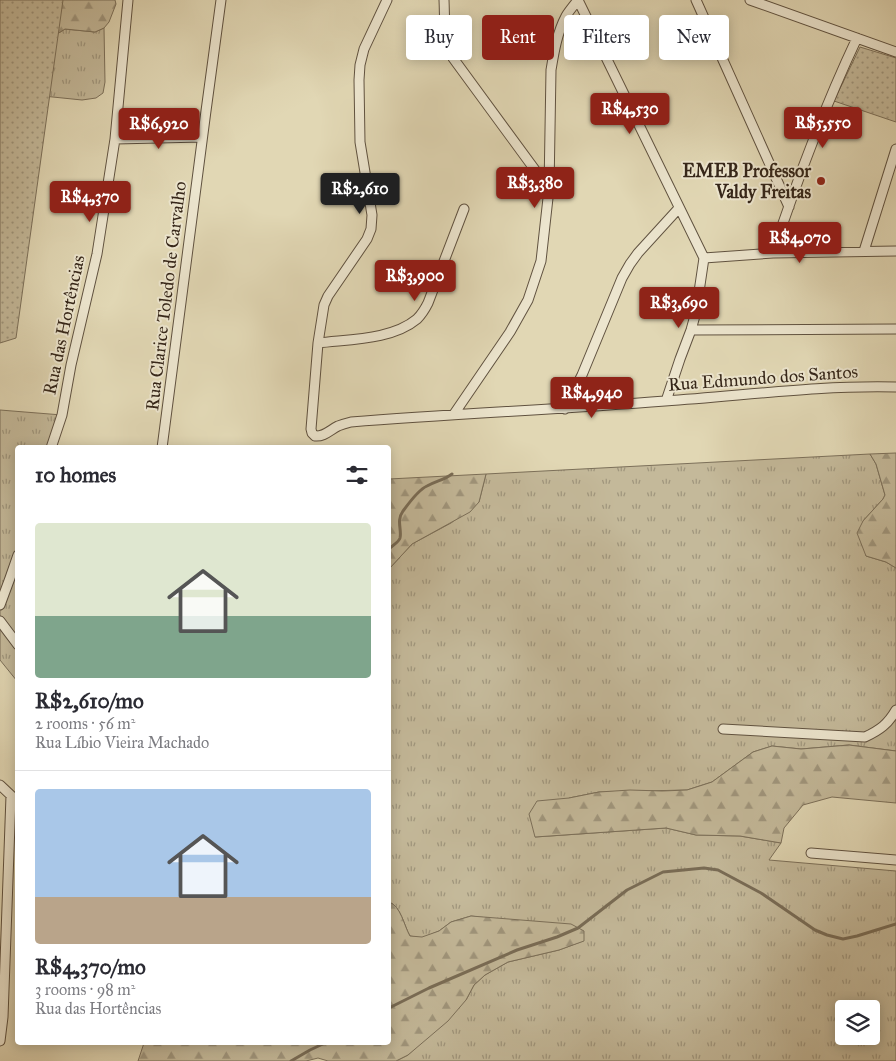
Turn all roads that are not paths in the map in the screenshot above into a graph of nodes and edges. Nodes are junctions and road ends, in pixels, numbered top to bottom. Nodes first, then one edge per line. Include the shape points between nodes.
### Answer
1 (128, 0) edge
2 (222, 0) edge
3 (387, 0) edge
4 (444, 0) edge
5 (578, 0) edge
6 (696, 0) edge
7 (750, 0) edge
8 (857, 38) junction
9 (896, 52) edge
10 (202, 136) junction
11 (115, 139) junction
12 (896, 149) edge
13 (549, 188) junction
14 (788, 206) junction
15 (679, 208) junction
16 (464, 209) dead end
17 (864, 251) junction
18 (896, 251) edge
19 (773, 253) junction
20 (704, 258) junction
21 (896, 329) edge
22 (691, 330) junction
23 (318, 343) junction
24 (896, 387) edge
25 (666, 402) junction
26 (565, 408) junction
27 (454, 414) junction
28 (52, 445) edge
29 (162, 445) edge
30 (15, 564) edge
31 (0, 605) edge
32 (0, 621) edge
33 (15, 642) edge
34 (896, 710) edge
35 (723, 729) dead end
36 (0, 785) edge
37 (14, 799) edge
38 (811, 853) dead end
39 (896, 860) edge
40 (0, 1041) edge

1 - 11 street, Rua das Hortências
2 - 10 street, Rua Clarice Toledo de Carvalho
3 - 23 street via 360,65 360,142 372,216 371,229 324,304
4 - 13 street via 448,50
5 - 13 street via 566,16 551,70
5 - 15 street
6 - 14 street
7 - 8 street
8 - 9 street
8 - 14 street
10 - 11 street
10 - 29 street, Rua Clarice Toledo de Carvalho
11 - 28 street, Rua das Hortências via 97,254 62,415
12 - 17 street
13 - 27 street via 541,261 528,300
14 - 19 street
15 - 20 street
15 - 26 street via 638,253 622,278
16 - 23 street via 428,303 417,318 395,331 376,336
17 - 18 street
17 - 19 street
19 - 20 street
20 - 22 street
21 - 22 street
22 - 25 street
23 - 27 street, Rua Edmundo dos Santos via 311,429 315,436 343,424
24 - 25 street, Rua Edmundo dos Santos via 839,387
25 - 26 street, Rua Edmundo dos Santos
26 - 27 street, Rua Edmundo dos Santos
30 - 31 street
32 - 33 street
34 - 35 street via 878,731 865,736
36 - 37 street
37 - 40 street
38 - 39 street

